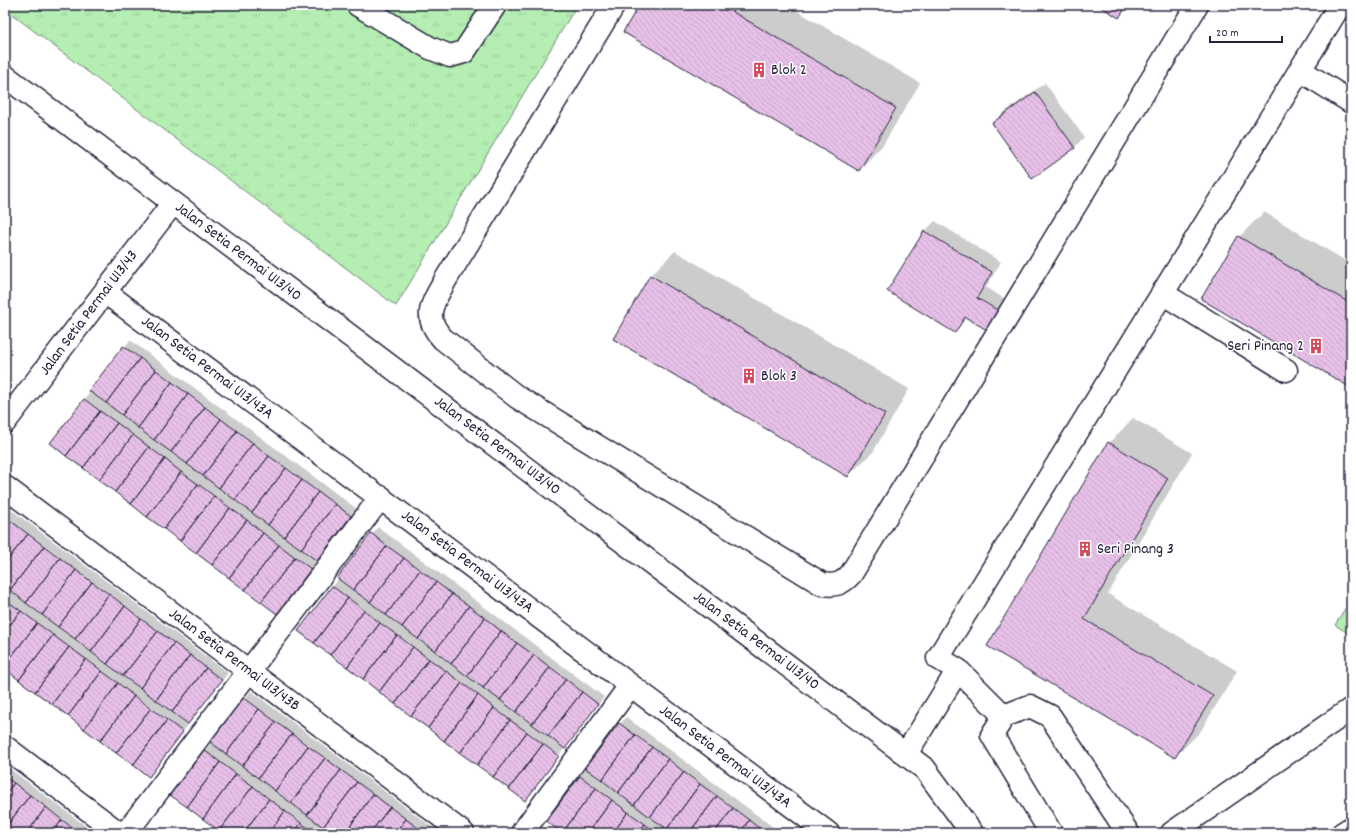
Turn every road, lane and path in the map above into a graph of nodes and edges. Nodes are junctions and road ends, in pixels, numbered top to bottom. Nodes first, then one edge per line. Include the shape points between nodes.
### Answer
1 (358, 5) edge
2 (494, 5) edge
3 (614, 5) edge
4 (1197, 5) edge
5 (1340, 5) edge
6 (1300, 70) junction
7 (5, 76) edge
8 (1351, 102) edge
9 (173, 203) junction
10 (105, 292) junction
11 (1162, 293) junction
12 (1286, 370) dead end
13 (5, 422) edge
14 (5, 487) edge
15 (381, 497) junction
16 (958, 670) junction
17 (249, 671) junction
18 (630, 686) junction
19 (1351, 709) edge
20 (1004, 716) junction
21 (5, 747) edge
22 (906, 754) junction
23 (1351, 828) edge
24 (119, 833) edge
25 (126, 833) edge
26 (463, 833) edge
27 (522, 833) edge
28 (828, 833) edge
29 (972, 833) edge
30 (1052, 833) edge
31 (1128, 833) edge
32 (1172, 833) edge
33 (1343, 833) edge

1 - 2 street via 430,48 450,56 464,52
3 - 4 street via 446,279 431,307 430,318 434,330 517,397 822,584 832,585 843,583 851,574
5 - 6 street
6 - 8 street
6 - 11 street
7 - 9 street, Jalan Setia Permai U13/40
9 - 10 street, Jalan Setia Permai U13/43
9 - 22 street, Jalan Setia Permai U13/40
10 - 13 street, Jalan Setia Permai U13/43
10 - 15 street, Jalan Setia Permai U13/43A
11 - 12 street
11 - 16 street via 938,658
14 - 17 street, Jalan Setia Permai U13/43B
15 - 17 street
15 - 18 street, Jalan Setia Permai U13/43A
16 - 20 street
16 - 22 street
17 - 25 street
17 - 26 street, Jalan Setia Permai U13/43B
18 - 27 street
18 - 28 street, Jalan Setia Permai U13/43A
19 - 32 street
20 - 30 street via 992,735
20 - 31 street via 1030,706 1050,716
21 - 24 street
22 - 29 street, Jalan Setia Permai U13/40 via 925,768
23 - 33 street

